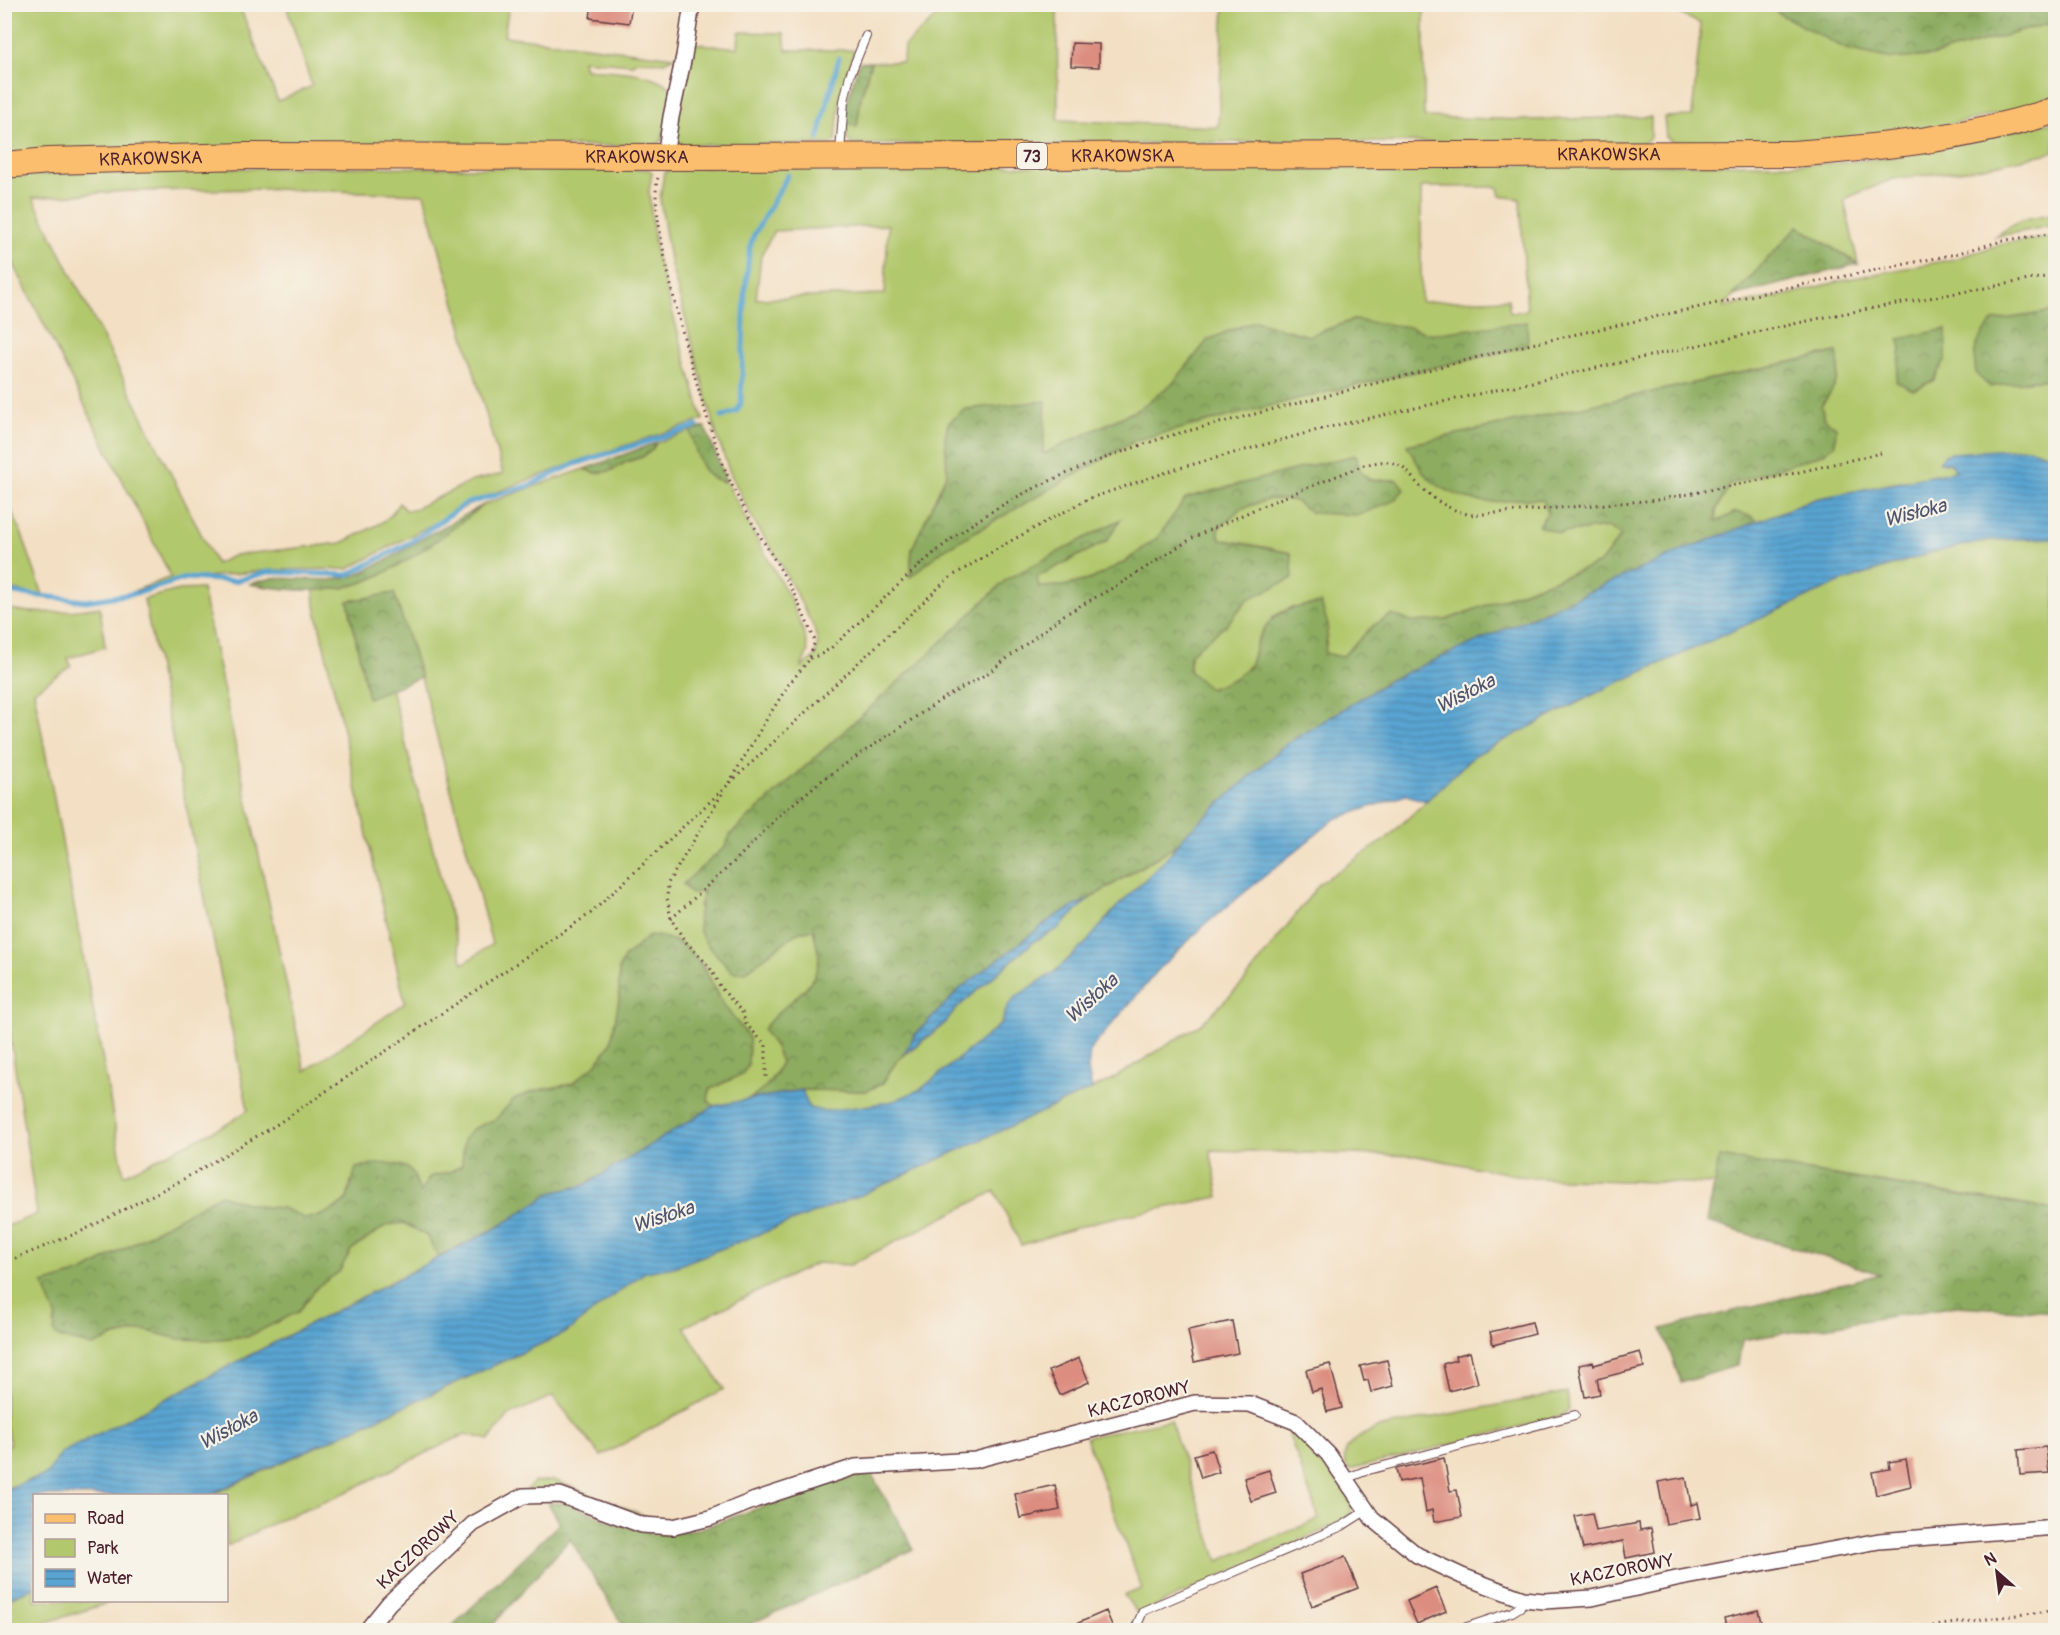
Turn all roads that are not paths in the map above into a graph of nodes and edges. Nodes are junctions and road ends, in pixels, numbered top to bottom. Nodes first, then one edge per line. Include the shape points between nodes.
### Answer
1 (692, 4) edge
2 (866, 36) dead end
3 (2055, 110) edge
4 (840, 156) junction
5 (666, 157) junction
6 (4, 165) edge
7 (1575, 1415) dead end
8 (1345, 1479) junction
9 (1366, 1510) junction
10 (2055, 1527) edge
11 (1523, 1599) junction
12 (367, 1630) edge
13 (1135, 1630) edge
14 (1458, 1630) edge

1 - 5 street
2 - 4 lane via 846,93
3 - 4 main road, KRAKOWSKA / 73 via 1967,134 1887,147 1792,154
4 - 5 main road, KRAKOWSKA / 73
5 - 6 main road, KRAKOWSKA / 73 via 246,156
7 - 8 lane
8 - 9 street, KACZOROWY
8 - 12 street, KACZOROWY via 1328,1454 1296,1422 1250,1404 1195,1403 975,1460 855,1467 710,1518 672,1527 642,1525 560,1495 523,1496 473,1524 389,1603
9 - 11 street, KACZOROWY via 1417,1555
9 - 13 lane via 1342,1526 1143,1611
10 - 11 street, KACZOROWY via 1879,1541 1592,1598
11 - 14 lane via 1512,1612

